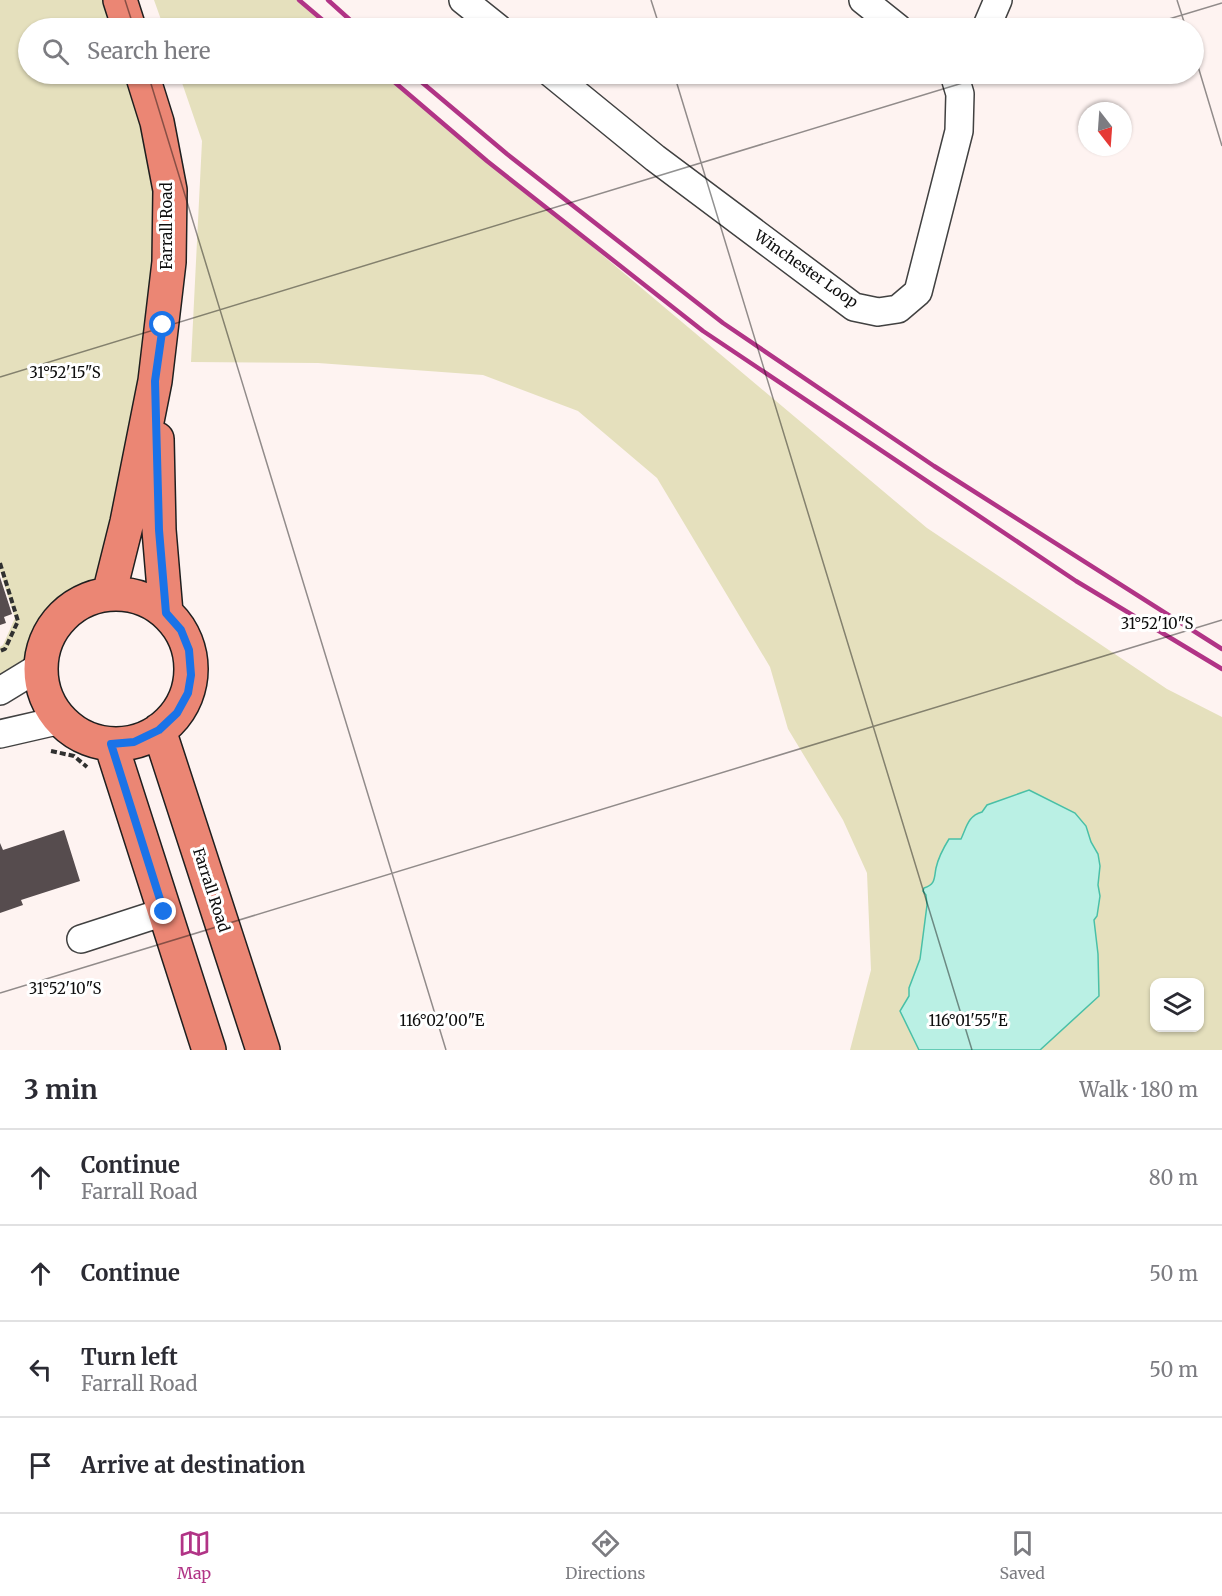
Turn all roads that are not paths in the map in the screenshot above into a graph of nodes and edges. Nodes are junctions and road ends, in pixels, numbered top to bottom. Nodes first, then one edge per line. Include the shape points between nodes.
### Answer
1 (120, 0) edge
2 (463, 0) edge
3 (863, 0) edge
4 (998, 0) edge
5 (126, 18) edge
6 (486, 18) edge
7 (886, 18) edge
8 (990, 18) edge
9 (145, 84) edge
10 (564, 84) edge
11 (957, 84) edge
12 (155, 381) junction
13 (109, 594) junction
14 (166, 613) junction
15 (41, 666) junction
16 (0, 691) edge
17 (61, 720) junction
18 (159, 730) junction
19 (0, 734) edge
20 (111, 744) junction
21 (164, 912) junction
22 (81, 939) dead end
23 (209, 1050) edge
24 (263, 1050) edge

1 - 5 main road
2 - 6 street
3 - 7 street
4 - 8 street
9 - 12 main road, Farrall Road via 170,190 169,261
10 - 11 street, Winchester Loop via 655,158 854,307 878,312 898,309 918,292 959,131
12 - 13 main road, Farrall Road
12 - 14 main road, Farrall Road via 159,530
13 - 14 main road via 147,601
13 - 15 main road via 87,600 54,626
14 - 18 main road via 181,630 189,650 191,675 188,693 177,713
15 - 16 street
15 - 17 main road via 48,703
17 - 19 street
17 - 20 main road via 76,733
18 - 20 main road via 134,742
18 - 24 main road, Farrall Road
20 - 21 main road
21 - 22 street
21 - 23 main road

